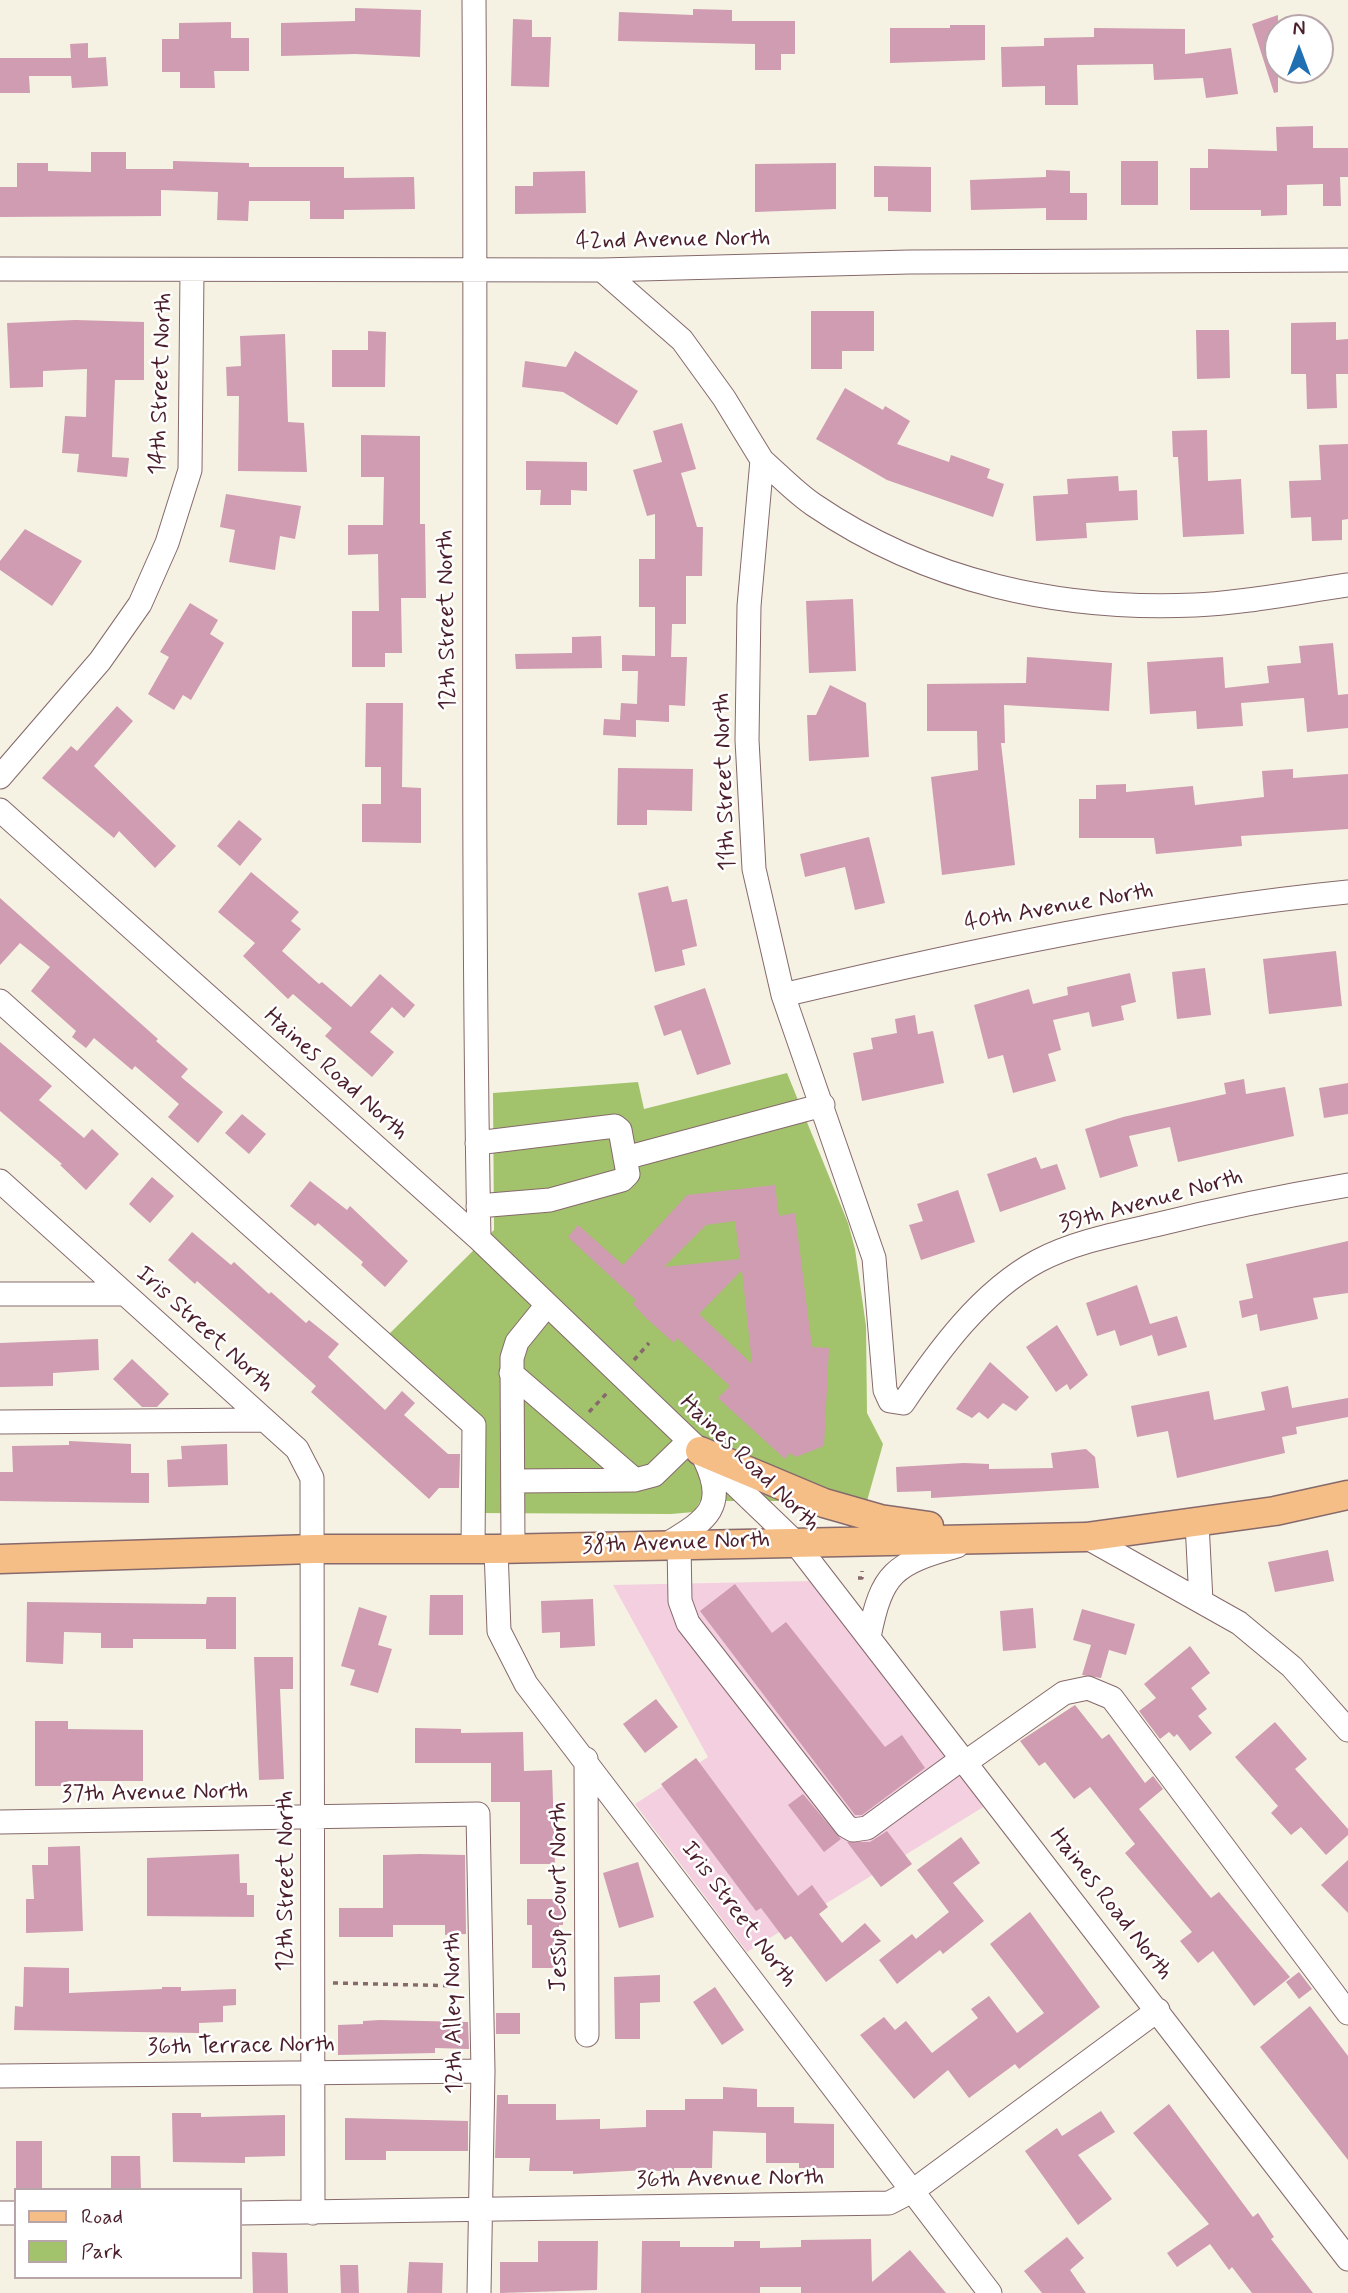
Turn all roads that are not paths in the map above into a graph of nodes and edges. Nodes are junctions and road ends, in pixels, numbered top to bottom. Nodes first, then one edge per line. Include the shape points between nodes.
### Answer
1 (474, 0) edge
2 (1348, 260) edge
3 (0, 269) edge
4 (476, 270) junction
5 (602, 270) junction
6 (192, 271) junction
7 (762, 460) junction
8 (1348, 585) edge
9 (0, 777) edge
10 (0, 810) edge
11 (1348, 892) edge
12 (783, 995) junction
13 (0, 1001) edge
14 (823, 1105) junction
15 (477, 1143) junction
16 (625, 1158) junction
17 (0, 1181) edge
18 (1348, 1185) edge
19 (478, 1206) junction
20 (479, 1239) junction
21 (0, 1294) edge
22 (125, 1294) junction
23 (547, 1305) junction
24 (511, 1373) junction
25 (903, 1403) joint
26 (264, 1420) junction
27 (0, 1422) edge
28 (695, 1446) junction
29 (635, 1480) junction
30 (514, 1481) junction
31 (1348, 1495) edge
32 (1196, 1523) junction
33 (1086, 1537) junction
34 (979, 1540) junction
35 (794, 1541) junction
36 (673, 1544) junction
37 (313, 1549) junction
38 (494, 1549) junction
39 (0, 1559) edge
40 (1201, 1601) junction
41 (869, 1637) junction
42 (1348, 1730) edge
43 (586, 1759) junction
44 (964, 1760) junction
45 (478, 1814) joint
46 (313, 1818) junction
47 (0, 1822) edge
48 (1158, 2010) junction
49 (1348, 2013) edge
50 (587, 2035) dead end
51 (483, 2071) junction
52 (313, 2072) junction
53 (0, 2076) edge
54 (914, 2190) junction
55 (482, 2211) junction
56 (242, 2213) edge
57 (313, 2213) junction
58 (1348, 2259) edge
59 (479, 2293) edge
60 (990, 2293) edge

1 - 4 street, 12th Street North
2 - 5 street, 42nd Avenue North via 909,262
3 - 6 street, 42nd Avenue North
4 - 5 street, 42nd Avenue North
4 - 6 street, 42nd Avenue North
4 - 15 street, 12th Street North via 472,511
5 - 7 street via 682,340
6 - 9 street, 14th Street North via 190,470 167,543 139,604 100,662
7 - 8 street via 813,505 873,539 995,588 1107,607 1197,606
7 - 12 street, 11th Street North via 749,606 747,740 754,869
10 - 20 street, Haines Road North
11 - 12 street, 40th Avenue North via 1125,921 981,948
12 - 14 street, 11th Street North
13 - 38 street via 474,1425
14 - 16 street
14 - 25 street, 11th Street North via 874,1258 885,1390 890,1401
15 - 16 street via 615,1126 620,1130
15 - 19 street, 12th Street North
16 - 19 street via 626,1178 537,1202
17 - 22 street, Iris Street North
18 - 25 street, 39th Avenue North via 1266,1198 1149,1226 1086,1242 1038,1261 989,1297 941,1350
19 - 20 street, 12th Street North
20 - 23 street, Haines Road North
21 - 22 street
22 - 26 street, Iris Street North
23 - 24 street via 517,1342
23 - 28 street, Haines Road North
24 - 29 street
24 - 30 street
26 - 27 street
26 - 37 street, Iris Street North via 297,1449 312,1478
28 - 29 street via 654,1475
28 - 34 main road via 824,1503 880,1519 961,1530
28 - 35 street, Haines Road North
28 - 36 street via 715,1481 714,1498 707,1516
29 - 30 street
30 - 38 street
31 - 32 main road, 38th Avenue North
32 - 33 main road, 38th Avenue North
32 - 40 street
33 - 34 main road, 38th Avenue North
33 - 40 street
34 - 35 main road, 38th Avenue North
34 - 41 street via 916,1558 890,1576 876,1601
35 - 36 main road, 38th Avenue North
35 - 41 street, Haines Road North
36 - 38 main road, 38th Avenue North
36 - 44 street via 680,1601 688,1623 846,1826 867,1828
37 - 38 main road, 38th Avenue North
37 - 39 main road, 38th Avenue North
37 - 46 street, 12th Street North
38 - 43 street, Iris Street North via 499,1631 526,1684
40 - 42 street via 1240,1623 1292,1667
41 - 44 street, Haines Road North
43 - 50 street, Jessup Court North
43 - 54 street, Iris Street North
44 - 48 street, Haines Road North
44 - 49 street via 1064,1693 1088,1688 1112,1698
45 - 46 street, 37th Avenue North
45 - 51 street, 12th Alley North
46 - 47 street, 37th Avenue North
46 - 52 street, 12th Street North
48 - 54 street, 36th Avenue North
48 - 58 street, Haines Road North
51 - 52 street, 36th Terrace North
51 - 55 street, 12th Alley North
52 - 53 street, 36th Terrace North
52 - 57 street, 12th Street North
54 - 55 street, 36th Avenue North via 889,2203
54 - 60 street, Iris Street North
55 - 57 street, 36th Avenue North
55 - 59 street
56 - 57 street, 36th Avenue North

